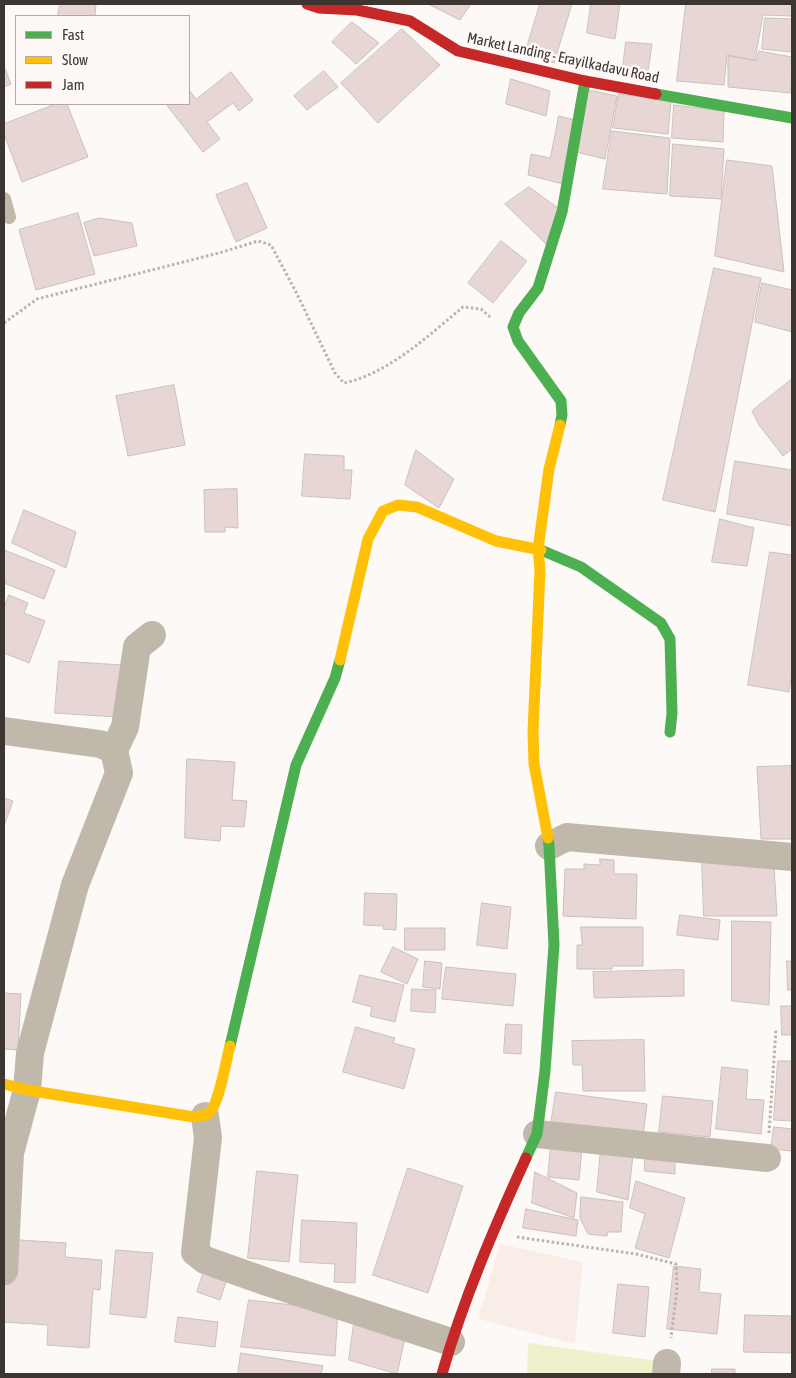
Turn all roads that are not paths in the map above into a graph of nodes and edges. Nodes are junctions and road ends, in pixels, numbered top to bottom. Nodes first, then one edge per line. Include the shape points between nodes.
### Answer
1 (307, 4) edge
2 (585, 81) junction
3 (792, 118) edge
4 (4, 200) edge
5 (9, 216) dead end
6 (538, 549) junction
7 (152, 635) dead end
8 (4, 730) edge
9 (670, 732) dead end
10 (114, 750) junction
11 (549, 846) junction
12 (792, 857) edge
13 (16, 1087) edge
14 (205, 1116) junction
15 (536, 1134) junction
16 (767, 1158) road end
17 (4, 1271) edge
18 (451, 1342) junction
19 (442, 1374) edge

1 - 2 street, Market Landing - Erayilkadavu Road via 410,21 458,51
2 - 3 street, Market Landing - Erayilkadavu Road
2 - 6 street via 562,212 538,288 519,313 513,327 518,341 560,401 562,415 549,469
4 - 5 lane
6 - 9 street via 581,567 661,623 670,639
6 - 11 street via 534,764
6 - 14 street via 496,541 417,507 398,505 383,512 368,539 335,678 296,765 216,1104
7 - 10 street via 137,648 126,727
8 - 10 street via 100,744
10 - 13 street via 119,773 74,885 30,1053
11 - 12 street via 567,837
11 - 15 street via 554,945 545,1071
13 - 14 street via 194,1117
13 - 17 street
14 - 18 street via 208,1138 195,1252 205,1260 270,1283
15 - 16 street
15 - 18 street via 492,1233
18 - 19 street

